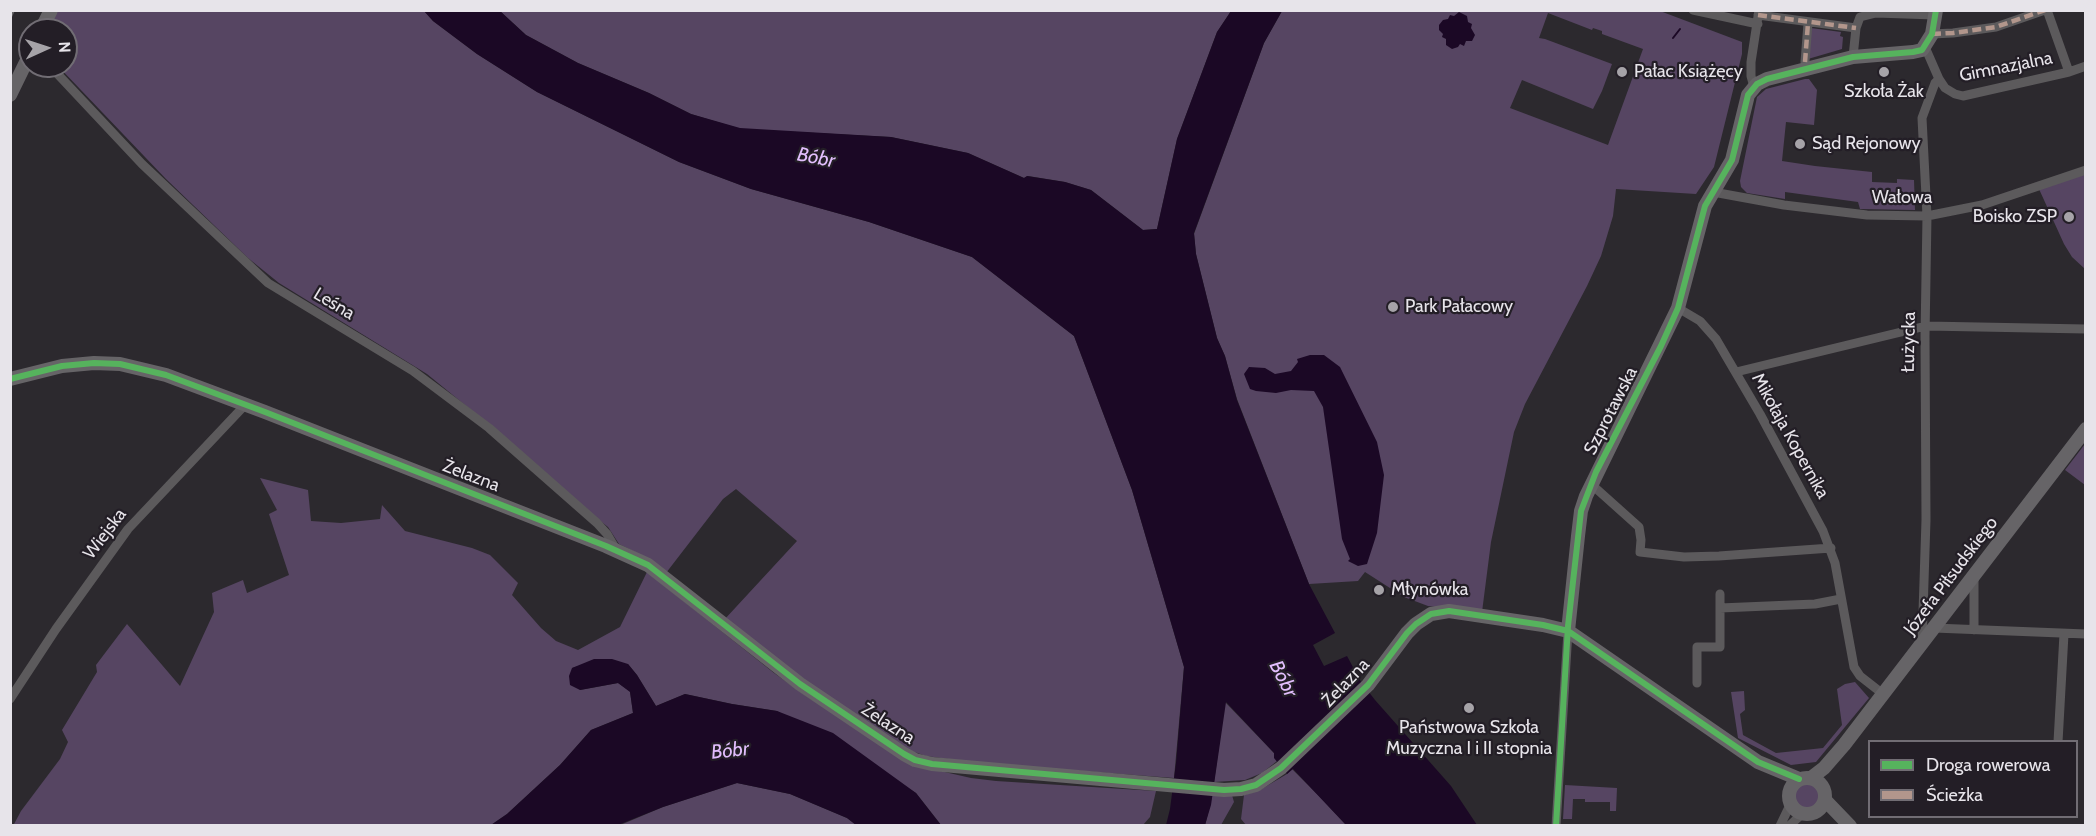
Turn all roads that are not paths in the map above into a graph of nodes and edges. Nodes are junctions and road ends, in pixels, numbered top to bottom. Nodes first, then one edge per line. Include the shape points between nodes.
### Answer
1 (1693, 10) edge
2 (2046, 10) edge
3 (1936, 13) edge
4 (1758, 16) edge
5 (1808, 22) junction
6 (1856, 28) junction
7 (1929, 40) junction
8 (1853, 57) junction
9 (1807, 65) junction
10 (2085, 66) edge
11 (2069, 72) junction
12 (18, 78) edge
13 (61, 78) edge
14 (1939, 79) junction
15 (1754, 87) junction
16 (10, 95) edge
17 (2085, 170) edge
18 (1713, 192) junction
19 (1927, 216) junction
20 (1678, 308) junction
21 (1926, 326) junction
22 (2085, 329) edge
23 (1736, 372) junction
24 (10, 379) edge
25 (245, 405) junction
26 (2085, 429) edge
27 (1591, 484) junction
28 (1831, 548) junction
29 (617, 551) junction
30 (1974, 575) junction
31 (1720, 594) dead end
32 (1841, 599) junction
33 (1720, 608) junction
34 (1934, 628) junction
35 (1974, 630) junction
36 (1568, 632) junction
37 (2064, 634) junction
38 (2085, 634) edge
39 (1922, 645) junction
40 (1697, 683) dead end
41 (1883, 694) junction
42 (10, 699) edge
43 (2058, 740) edge
44 (1844, 745) junction
45 (1758, 762) junction
46 (1805, 779) junction
47 (1824, 794) junction
48 (1789, 799) junction
49 (1817, 812) junction
50 (1802, 814) junction
51 (1556, 825) edge
52 (1779, 825) edge
53 (1789, 825) edge
54 (1843, 825) edge
55 (1850, 825) edge

1 - 4 street
2 - 7 street via 1995,27
2 - 11 street
3 - 6 street via 1866,14 1860,17
3 - 7 street
4 - 5 street
4 - 15 street via 1751,62
5 - 6 street
5 - 9 street
6 - 8 street
7 - 8 street via 1913,52
7 - 14 street
8 - 9 street
9 - 15 street
10 - 11 street, Gimnazjalna
11 - 14 street, Gimnazjalna via 1963,96 1945,88
12 - 16 street
13 - 29 street, Leśna via 142,164 268,283 413,371 489,428 597,523
14 - 19 street, Łużycka via 1922,118
15 - 18 street, Szprotawska via 1746,101 1732,160
17 - 19 street, Wałowa via 1982,205
18 - 19 street, Wałowa via 1855,214
18 - 20 street, Szprotawska via 1705,206
19 - 21 street, Łużycka
20 - 23 street, Mikołaja Kopernika via 1710,331
20 - 27 street, Szprotawska
21 - 22 street
21 - 23 street
21 - 39 street, Łużycka
23 - 28 street, Mikołaja Kopernika
24 - 25 street, Żelazna via 62,366 120,364 166,375
25 - 29 street, Żelazna
25 - 42 street, Wiejska via 128,529
26 - 30 street, Józefa Piłsudskiego
27 - 28 street, Szprotawska via 1639,527 1640,552 1708,556
27 - 36 street, Szprotawska via 1581,511
28 - 32 street, Mikołaja Kopernika
29 - 36 street, Żelazna via 648,565 800,684 915,760 1224,790 1256,785 1281,768 1368,685 1407,633 1431,614 1465,613
30 - 34 street, Józefa Piłsudskiego
30 - 35 street
31 - 33 street
32 - 33 street via 1815,604
32 - 41 street, Mikołaja Kopernika via 1854,667
33 - 40 street via 1720,647 1697,647
34 - 35 street
34 - 39 street, Józefa Piłsudskiego
35 - 37 street
36 - 45 street, Żelazna
36 - 51 street, Szprotawska
37 - 38 street
37 - 43 street
39 - 41 street, Józefa Piłsudskiego
41 - 44 street, Józefa Piłsudskiego
44 - 46 street via 1824,768
44 - 47 street via 1826,779
45 - 46 street
45 - 48 street
46 - 47 street via 1821,784
46 - 48 street via 1794,783
47 - 49 street
47 - 55 street
48 - 50 street
48 - 52 street
49 - 50 street
49 - 54 street
50 - 53 street

